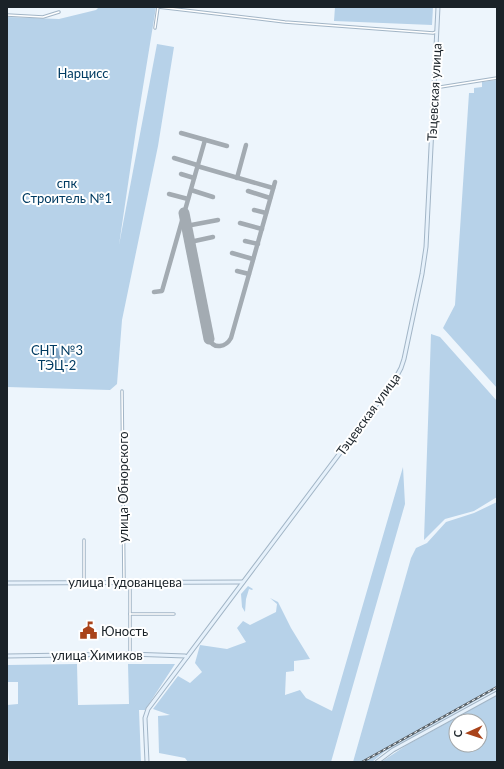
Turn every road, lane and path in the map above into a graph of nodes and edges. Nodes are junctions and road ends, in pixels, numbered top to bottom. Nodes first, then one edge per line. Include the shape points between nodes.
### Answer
1 (158, 7) edge
2 (438, 7) edge
3 (59, 12) dead end
4 (7, 15) edge
5 (155, 28) dead end
6 (436, 32) junction
7 (497, 78) edge
8 (434, 88) junction
9 (122, 391) dead end
10 (84, 540) dead end
11 (84, 582) junction
12 (124, 582) junction
13 (130, 582) junction
14 (243, 582) junction
15 (7, 583) edge
16 (130, 614) junction
17 (174, 614) dead end
18 (130, 654) junction
19 (7, 656) edge
20 (187, 657) junction
21 (497, 693) edge
22 (147, 762) edge
23 (377, 762) edge

1 - 5 street
1 - 6 street via 291,22
2 - 6 main road, Тэцевская улица
3 - 4 street via 43,17
6 - 8 main road, Тэцевская улица
7 - 8 street
8 - 14 main road, Тэцевская улица via 425,256 401,368 394,381
9 - 12 street, улица Обнорского
10 - 11 street
11 - 12 main road, улица Гудованцева
11 - 15 main road, улица Гудованцева
12 - 13 main road, улица Гудованцева
13 - 14 main road, улица Гудованцева
13 - 16 street
14 - 20 main road, Тэцевская улица
16 - 17 street
16 - 18 street
18 - 19 main road, улица Химиков
18 - 20 main road, улица Химиков
20 - 22 main road, Тэцевская улица via 148,709 145,718
21 - 23 main road via 393,750

